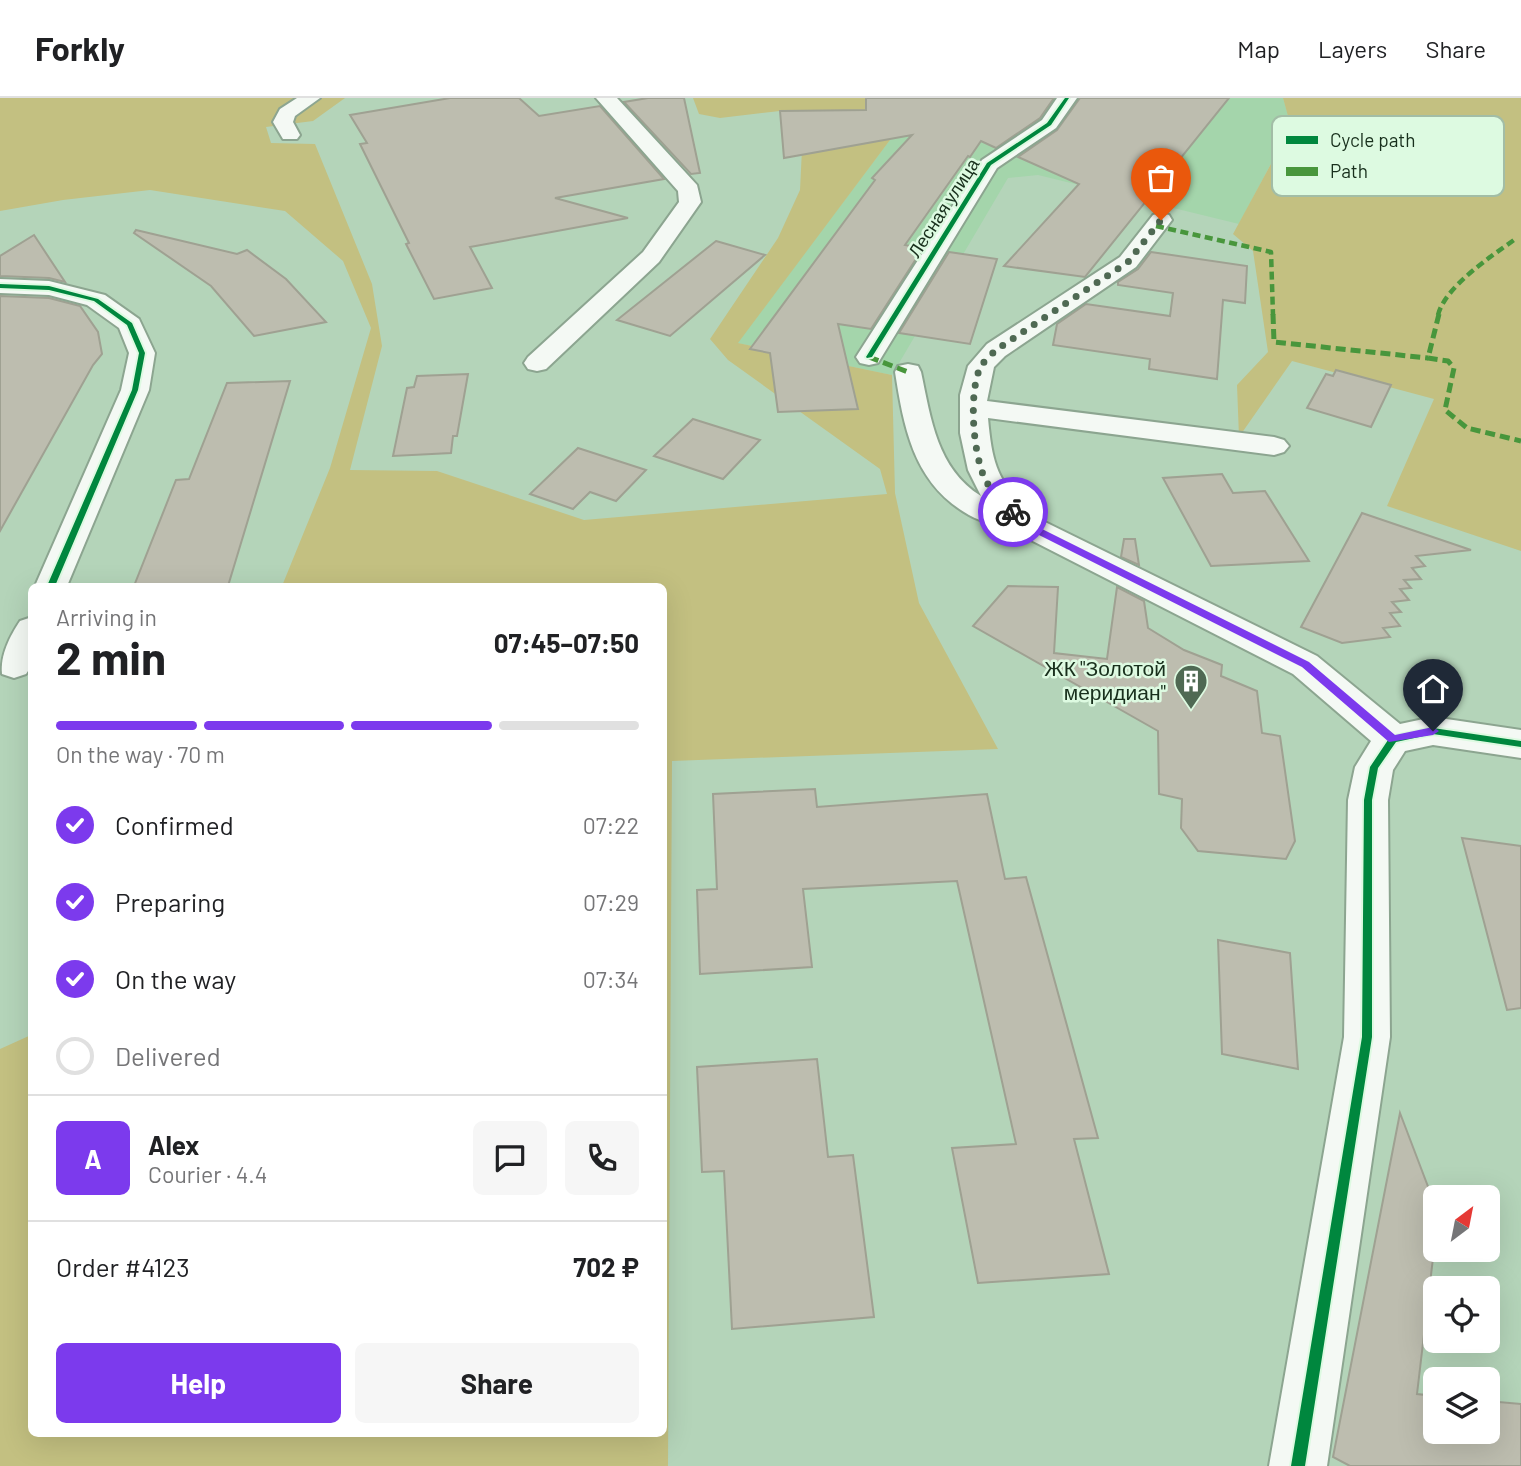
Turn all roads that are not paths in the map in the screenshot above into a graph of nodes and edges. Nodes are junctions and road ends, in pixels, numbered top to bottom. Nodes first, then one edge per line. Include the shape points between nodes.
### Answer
1 (310, 98) edge
2 (606, 98) edge
3 (1067, 98) edge
4 (290, 135) dead end
5 (1161, 220) dead end
6 (0, 286) edge
7 (869, 357) dead end
8 (537, 363) dead end
9 (908, 372) dead end
10 (975, 408) junction
11 (1274, 446) dead end
12 (1034, 529) junction
13 (52, 583) edge
14 (28, 637) edge
15 (14, 665) dead end
16 (1393, 739) junction
17 (1521, 744) edge
18 (1298, 1466) edge

1 - 4 street via 287,113 283,122
2 - 8 street via 689,190 691,202 651,257
3 - 7 street, Лесная улица via 1049,124 989,164
5 - 10 street via 1128,262 996,350 982,366 975,384
6 - 13 street via 49,288 96,300 130,324 142,353 135,390
9 - 12 street via 918,430 936,471 985,512
10 - 11 street
10 - 12 street via 974,430 985,478 996,497
12 - 16 street via 1305,665
14 - 15 street
16 - 17 street via 1433,731
16 - 18 street via 1374,767 1368,800 1367,1037

